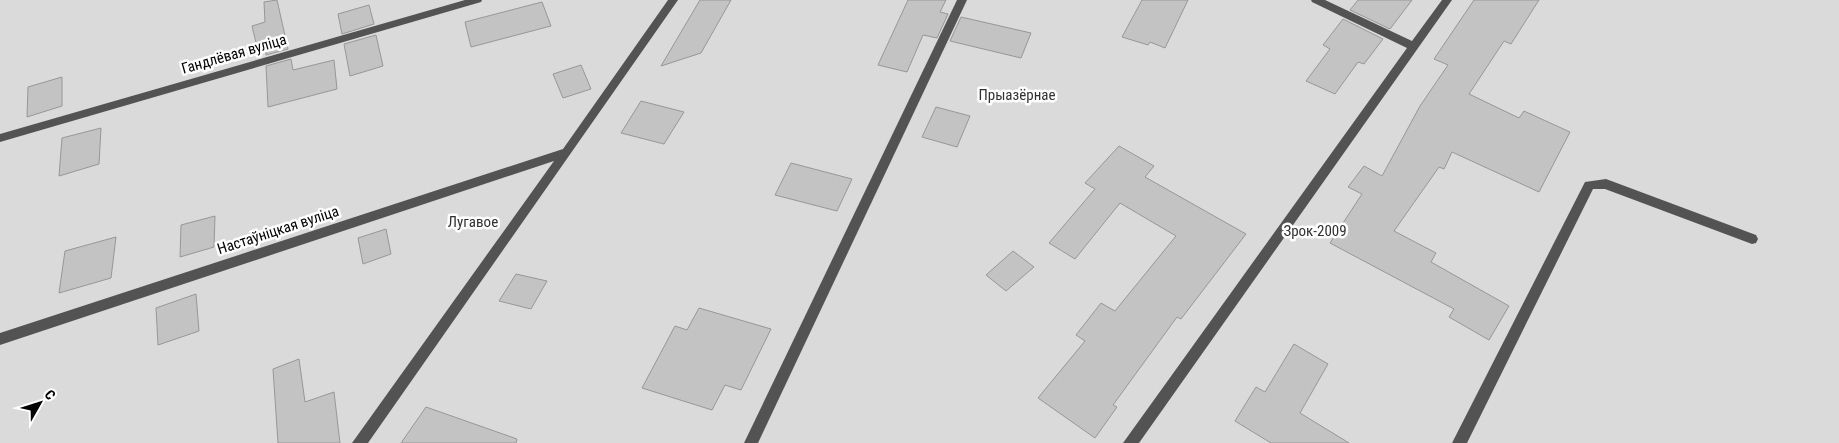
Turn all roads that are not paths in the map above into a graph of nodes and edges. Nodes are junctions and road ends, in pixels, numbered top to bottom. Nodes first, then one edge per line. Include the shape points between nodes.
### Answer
1 (477, 0) edge
2 (673, 0) edge
3 (962, 0) edge
4 (1316, 0) edge
5 (1447, 0) edge
6 (1415, 47) junction
7 (0, 138) edge
8 (567, 152) junction
9 (1752, 239) dead end
10 (0, 339) edge
11 (359, 443) edge
12 (751, 443) edge
13 (1130, 443) edge
14 (1459, 443) edge

1 - 7 lane, Гандлёвая вуліца
2 - 8 lane
3 - 12 lane
4 - 6 lane
5 - 6 lane
6 - 13 lane
8 - 10 lane, Настаўніцкая вуліца
8 - 11 lane
9 - 14 lane via 1606,184 1589,185

